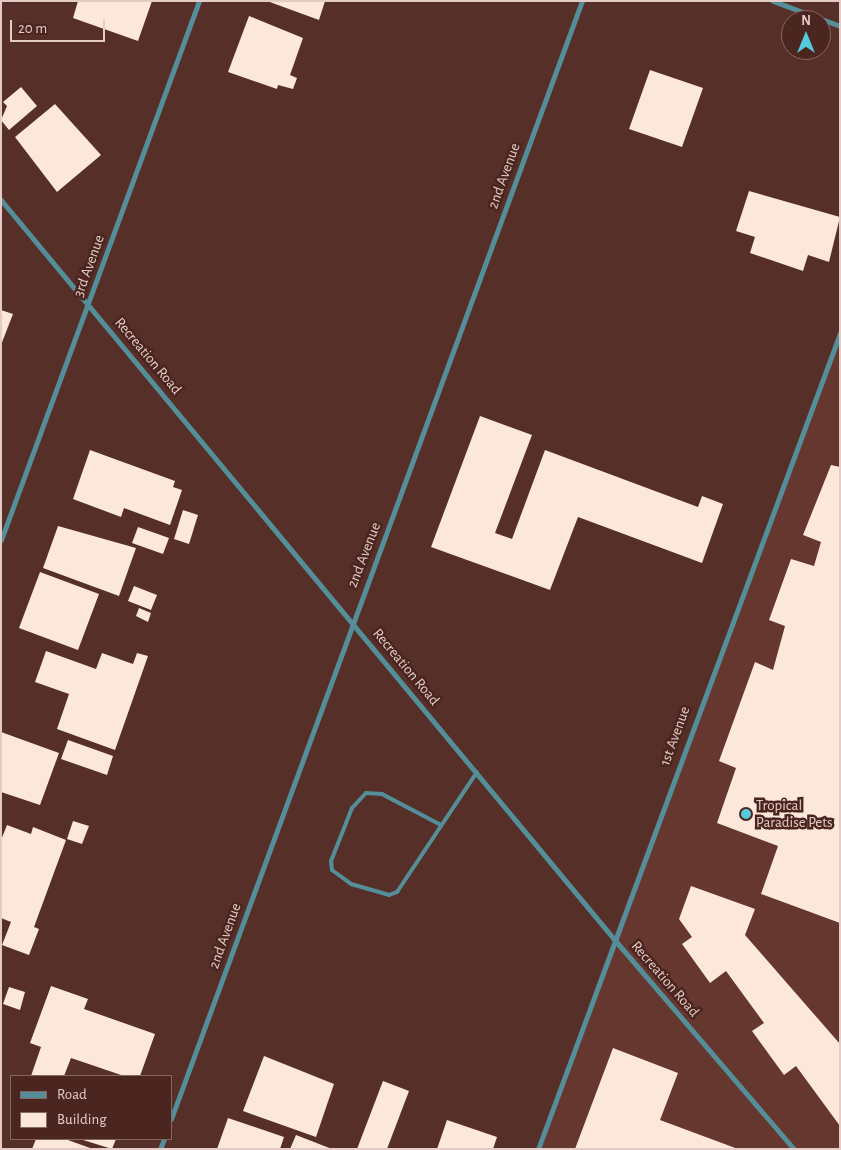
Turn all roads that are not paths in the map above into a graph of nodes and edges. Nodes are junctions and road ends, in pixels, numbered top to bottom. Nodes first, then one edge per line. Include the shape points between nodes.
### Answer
1 (199, 1) edge
2 (582, 1) edge
3 (773, 1) edge
4 (840, 26) edge
5 (1, 200) edge
6 (88, 304) junction
7 (840, 333) edge
8 (1, 540) edge
9 (352, 622) junction
10 (477, 772) junction
11 (441, 825) junction
12 (613, 938) junction
13 (172, 1116) edge
14 (538, 1149) edge
15 (794, 1149) edge

1 - 6 street, 3rd Avenue
2 - 9 street, 2nd Avenue
3 - 4 street
5 - 6 street, Recreation Road
6 - 8 street, 3rd Avenue
6 - 9 street, Recreation Road
7 - 12 street, 1st Avenue
9 - 10 street, Recreation Road
9 - 13 street, 2nd Avenue
10 - 11 lane
10 - 12 street, Recreation Road
11 - 11 lane via 397,892 389,895 351,884 332,870 330,861 352,808 366,793 382,794
12 - 14 street, 1st Avenue
12 - 15 street, Recreation Road

